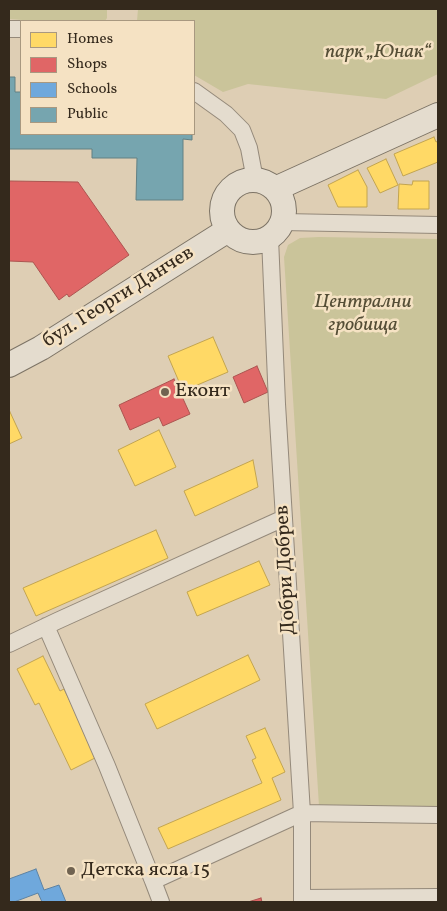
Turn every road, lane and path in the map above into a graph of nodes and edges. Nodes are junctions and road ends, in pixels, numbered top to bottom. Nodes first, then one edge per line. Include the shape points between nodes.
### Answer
1 (195, 92) edge
2 (438, 114) edge
3 (265, 184) junction
4 (438, 225) edge
5 (228, 230) junction
6 (277, 230) junction
7 (9, 365) edge
8 (284, 518) junction
9 (46, 626) junction
10 (9, 644) edge
11 (302, 813) junction
12 (438, 815) edge
13 (153, 881) junction
14 (438, 897) edge
15 (302, 900) edge
16 (161, 902) edge

1 - 3 street via 242,130
2 - 3 main road
3 - 5 main road via 240,183 232,189 222,206
3 - 6 main road via 284,202 285,212
4 - 6 street
5 - 6 main road via 239,239 257,243
5 - 7 main road, бул. Георги Данчев
6 - 8 street, Добри Добрев via 276,395
8 - 9 street
8 - 11 street, Добри Добрев
9 - 10 street
9 - 13 street
11 - 12 street
11 - 13 street
11 - 15 street, Добри Добрев
13 - 16 street
14 - 15 street

